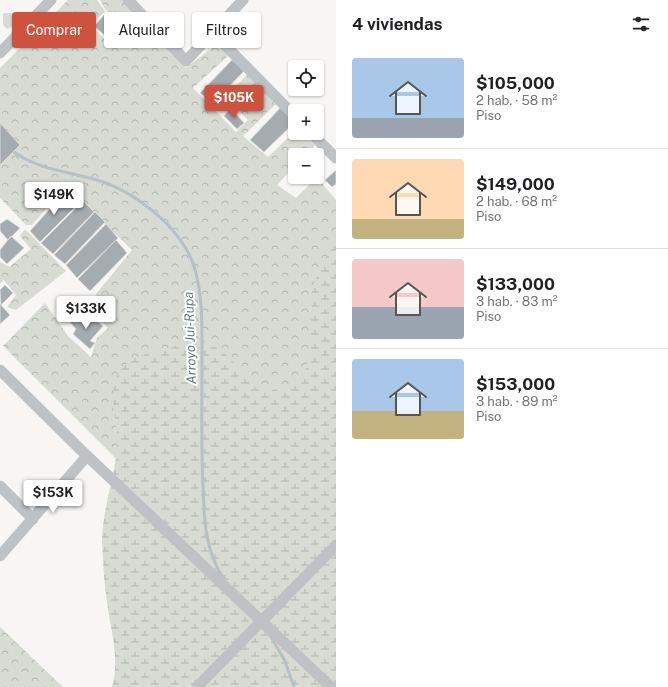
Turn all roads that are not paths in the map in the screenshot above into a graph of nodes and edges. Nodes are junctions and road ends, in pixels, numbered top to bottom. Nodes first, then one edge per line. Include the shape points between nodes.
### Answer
1 (51, 0) edge
2 (128, 0) edge
3 (243, 0) edge
4 (232, 12) edge
5 (199, 48) edge
6 (228, 48) edge
7 (0, 53) edge
8 (288, 109) edge
9 (318, 140) edge
10 (336, 158) edge
11 (0, 370) edge
12 (87, 456) junction
13 (0, 486) edge
14 (33, 519) junction
15 (336, 545) edge
16 (0, 556) edge
17 (262, 621) junction
18 (198, 687) edge
19 (331, 687) edge

1 - 7 street
2 - 5 street via 186,61
3 - 4 street
6 - 8 street
9 - 10 street
11 - 12 street
12 - 14 street
12 - 17 street
13 - 14 street
14 - 16 street
15 - 17 street
17 - 18 street
17 - 19 street

